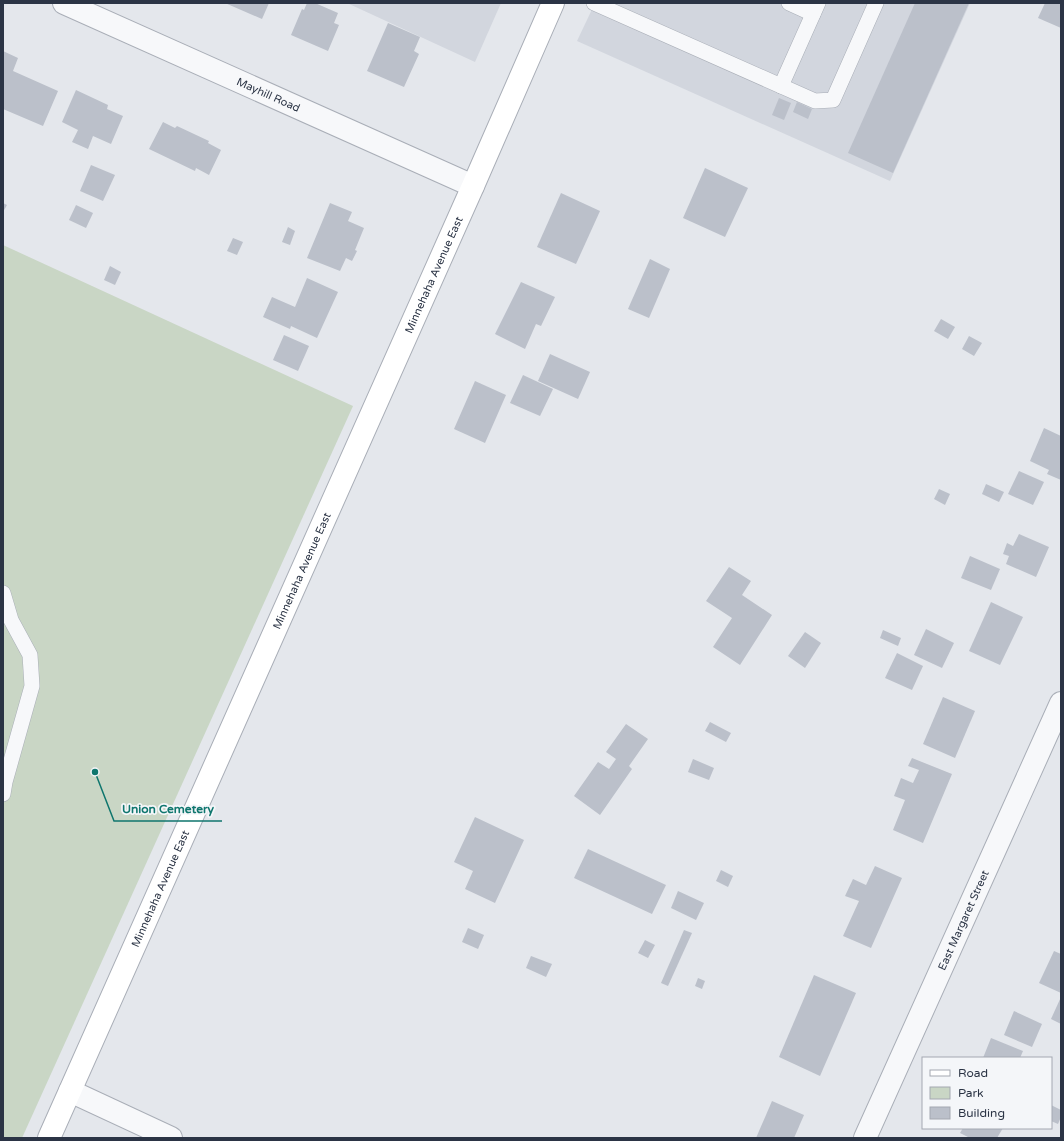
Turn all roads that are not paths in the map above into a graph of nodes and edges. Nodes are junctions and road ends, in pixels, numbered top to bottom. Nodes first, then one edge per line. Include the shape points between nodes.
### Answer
1 (64, 3) edge
2 (552, 3) edge
3 (594, 3) edge
4 (789, 3) edge
5 (876, 3) edge
6 (617, 7) edge
7 (816, 8) edge
8 (781, 86) junction
9 (473, 186) junction
10 (3, 593) edge
11 (1059, 713) edge
12 (3, 794) edge
13 (70, 1091) junction
14 (49, 1138) edge
15 (172, 1138) edge
16 (865, 1138) edge

1 - 9 street, Mayhill Road
2 - 9 main road, Minnehaha Avenue East
3 - 6 lane
4 - 7 lane
5 - 8 lane via 832,100 815,101
6 - 8 lane
7 - 8 lane
9 - 13 main road, Minnehaha Avenue East
10 - 12 lane via 11,620 30,655 32,686
11 - 16 street, East Margaret Street
13 - 14 main road, Minnehaha Avenue East
13 - 15 street

